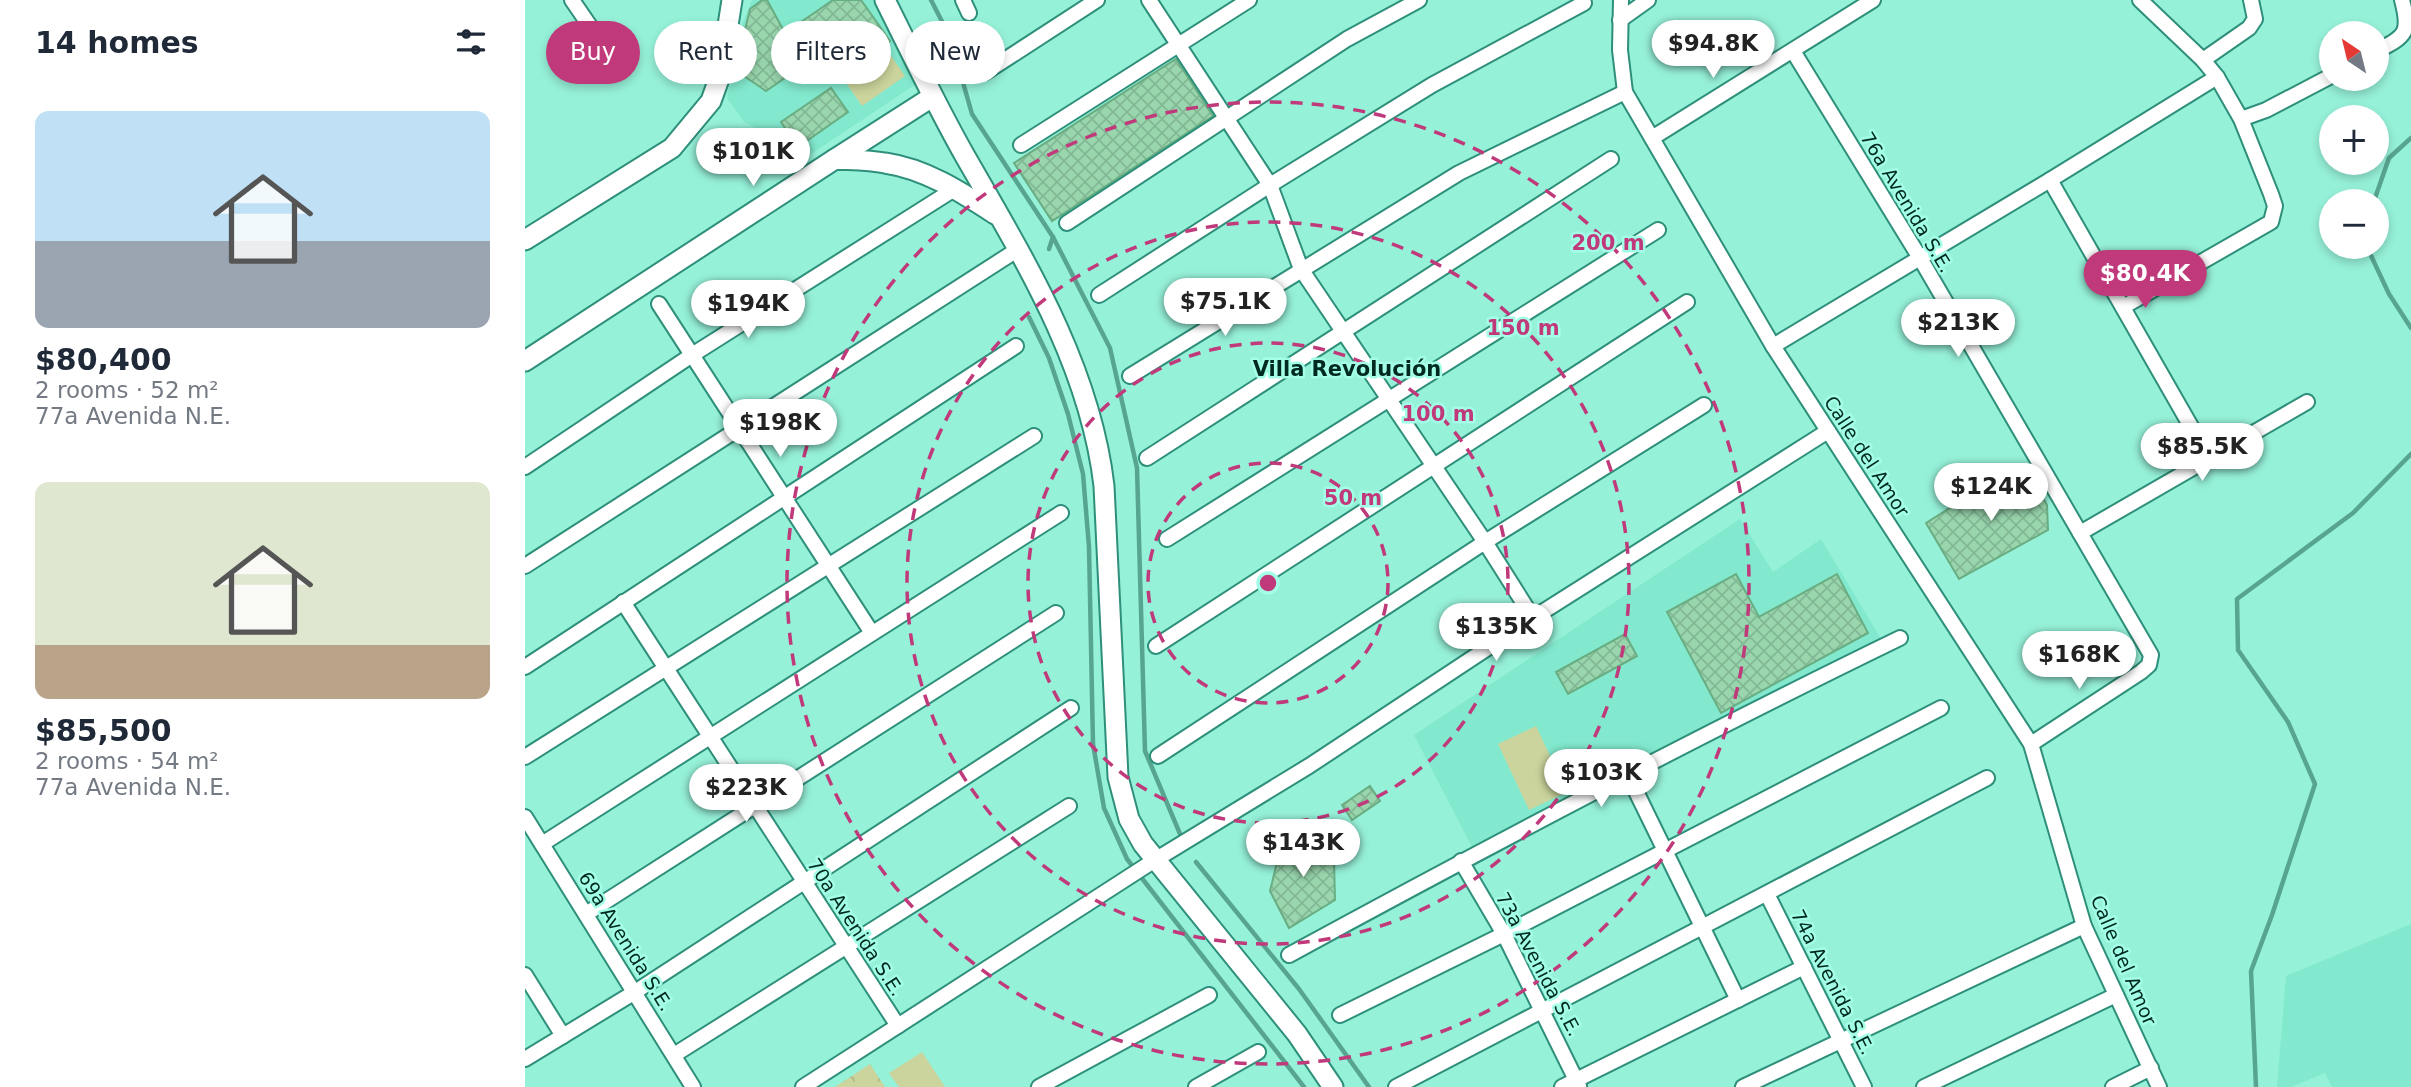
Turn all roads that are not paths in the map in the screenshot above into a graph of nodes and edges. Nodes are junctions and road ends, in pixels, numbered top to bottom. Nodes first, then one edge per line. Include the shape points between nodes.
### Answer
1 (572, 0) edge
2 (885, 0) edge
3 (1097, 0) edge
4 (1149, 0) edge
5 (1249, 0) edge
6 (1419, 0) edge
7 (1621, 0) edge
8 (1648, 0) edge
9 (1873, 0) edge
10 (2140, 0) edge
11 (2251, 0) edge
12 (2402, 0) edge
13 (731, 1) edge
14 (1584, 3) dead end
15 (1620, 20) junction
16 (586, 21) edge
17 (1178, 44) junction
18 (2389, 45) edge
19 (1793, 51) junction
20 (1005, 60) edge
21 (2203, 60) junction
22 (2217, 77) junction
23 (2319, 82) edge
24 (1625, 92) junction
25 (932, 97) junction
26 (1227, 119) junction
27 (2241, 119) junction
28 (1651, 138) junction
29 (1021, 145) dead end
30 (835, 159) junction
31 (1611, 159) dead end
32 (2050, 180) junction
33 (1270, 185) junction
34 (956, 188) junction
35 (999, 217) junction
36 (1067, 223) dead end
37 (1658, 230) dead end
38 (525, 240) edge
39 (1017, 250) junction
40 (1920, 258) junction
41 (1301, 269) junction
42 (1099, 295) dead end
43 (1687, 303) dead end
44 (659, 304) dead end
45 (2123, 307) junction
46 (1343, 332) junction
47 (1016, 346) dead end
48 (1773, 346) junction
49 (692, 355) junction
50 (525, 361) edge
51 (1130, 376) dead end
52 (1389, 399) junction
53 (2307, 402) dead end
54 (1704, 405) dead end
55 (740, 428) junction
56 (1828, 431) junction
57 (1034, 436) dead end
58 (1147, 458) dead end
59 (2209, 458) junction
60 (1433, 465) junction
61 (525, 467) edge
62 (783, 498) junction
63 (1061, 513) dead end
64 (2080, 533) junction
65 (1167, 539) dead end
66 (1485, 542) junction
67 (525, 566) edge
68 (828, 566) junction
69 (623, 602) junction
70 (1056, 613) dead end
71 (1533, 618) junction
72 (872, 633) junction
73 (1900, 638) dead end
74 (1156, 646) dead end
75 (525, 667) edge
76 (666, 668) junction
77 (1070, 708) dead end
78 (1941, 708) dead end
79 (710, 737) junction
80 (2031, 744) junction
81 (1158, 756) dead end
82 (525, 757) edge
83 (1628, 775) junction
84 (1987, 778) dead end
85 (755, 806) junction
86 (1069, 806) dead end
87 (525, 817) edge
88 (542, 844) junction
89 (1665, 851) junction
90 (1461, 862) junction
91 (1150, 864) junction
92 (804, 881) junction
93 (1767, 894) junction
94 (586, 914) junction
95 (2084, 926) junction
96 (1703, 927) junction
97 (1504, 934) junction
98 (846, 947) junction
99 (1290, 955) dead end
100 (1804, 967) junction
101 (525, 975) edge
102 (635, 992) junction
103 (1209, 995) dead end
104 (2116, 995) junction
105 (1738, 1000) junction
106 (1543, 1011) junction
107 (1341, 1015) dead end
108 (898, 1026) junction
109 (563, 1036) junction
110 (1841, 1040) junction
111 (1258, 1052) dead end
112 (674, 1055) junction
113 (525, 1059) edge
114 (2151, 1068) junction
115 (1578, 1083) edge
116 (693, 1087) edge
117 (803, 1087) edge
118 (1039, 1087) edge
119 (1196, 1087) edge
120 (1333, 1087) edge
121 (1396, 1087) edge
122 (1562, 1087) edge
123 (1743, 1087) edge
124 (1864, 1087) edge
125 (1924, 1087) edge
126 (2113, 1087) edge
127 (2159, 1087) edge

1 - 16 street
2 - 25 street
3 - 20 street
4 - 17 street
5 - 17 street
6 - 26 street via 1347,39
7 - 15 street, Calle del Amor
8 - 15 street
9 - 19 street
10 - 21 street
11 - 21 street via 2255,19 2249,28
12 - 18 street via 2408,29
13 - 38 street via 720,76 711,101 672,148
14 - 33 street via 1432,85
15 - 24 street, Calle del Amor
17 - 26 street
17 - 29 street
19 - 28 street
19 - 40 street, 76a Avenida S.E.
21 - 22 street
22 - 27 street
22 - 32 street
23 - 27 street
24 - 28 street, Calle del Amor
24 - 41 street via 1459,173
25 - 30 street
25 - 35 street
26 - 33 street
26 - 36 street
27 - 45 street via 2275,206 2271,222
28 - 48 street, Calle del Amor
30 - 34 street via 916,170
30 - 50 street
31 - 46 street
32 - 40 street
32 - 45 street
33 - 41 street
33 - 42 street
34 - 35 street
34 - 49 street
35 - 39 street
37 - 52 street
39 - 55 street
39 - 91 street via 1056,323 1088,403 1101,460 1118,777 1129,819
40 - 48 street
40 - 64 street, 76a Avenida S.E.
41 - 46 street
41 - 51 street
43 - 60 street
44 - 49 street
45 - 59 street
46 - 52 street
46 - 58 street
47 - 62 street
48 - 56 street, Calle del Amor
49 - 55 street
49 - 61 street
52 - 60 street
52 - 65 street
53 - 59 street
54 - 66 street
55 - 62 street
55 - 67 street
56 - 71 street
56 - 80 street, Calle del Amor
57 - 68 street
59 - 64 street
60 - 66 street
60 - 74 street
62 - 68 street
62 - 69 street
63 - 72 street
64 - 80 street, 76a Avenida S.E. via 2151,655 2149,665
66 - 71 street
66 - 81 street
68 - 72 street
68 - 76 street
69 - 75 street
69 - 76 street, 70a Avenida S.E.
70 - 85 street
71 - 91 street
72 - 79 street
73 - 83 street
76 - 79 street, 70a Avenida S.E.
76 - 82 street
77 - 92 street
78 - 89 street
79 - 85 street, 70a Avenida S.E.
79 - 88 street
80 - 95 street, Calle del Amor
83 - 89 street
83 - 90 street
84 - 93 street
85 - 92 street, 70a Avenida S.E.
85 - 94 street
86 - 98 street
87 - 88 street, 69a Avenida S.E.
88 - 94 street, 69a Avenida S.E.
89 - 96 street
89 - 97 street
90 - 97 street, 73a Avenida S.E.
90 - 99 street
91 - 108 street
91 - 120 street via 1297,1034
92 - 98 street, 70a Avenida S.E.
92 - 102 street
93 - 96 street
93 - 100 street, 74a Avenida S.E.
94 - 102 street, 69a Avenida S.E.
95 - 104 street, Calle del Amor
95 - 110 street
96 - 105 street
96 - 106 street
97 - 106 street, 73a Avenida S.E.
97 - 107 street
98 - 108 street, 70a Avenida S.E.
98 - 112 street
100 - 105 street
100 - 110 street, 74a Avenida S.E.
101 - 109 street
102 - 109 street
102 - 112 street, 69a Avenida S.E.
103 - 118 street
104 - 114 street, Calle del Amor
104 - 125 street
105 - 115 street
106 - 115 street, 73a Avenida S.E.
106 - 121 street
108 - 117 street
109 - 113 street
110 - 123 street
110 - 124 street, 74a Avenida S.E.
111 - 119 street
112 - 116 street, 69a Avenida S.E.
114 - 126 street
114 - 127 street, Calle del Amor
115 - 122 street

